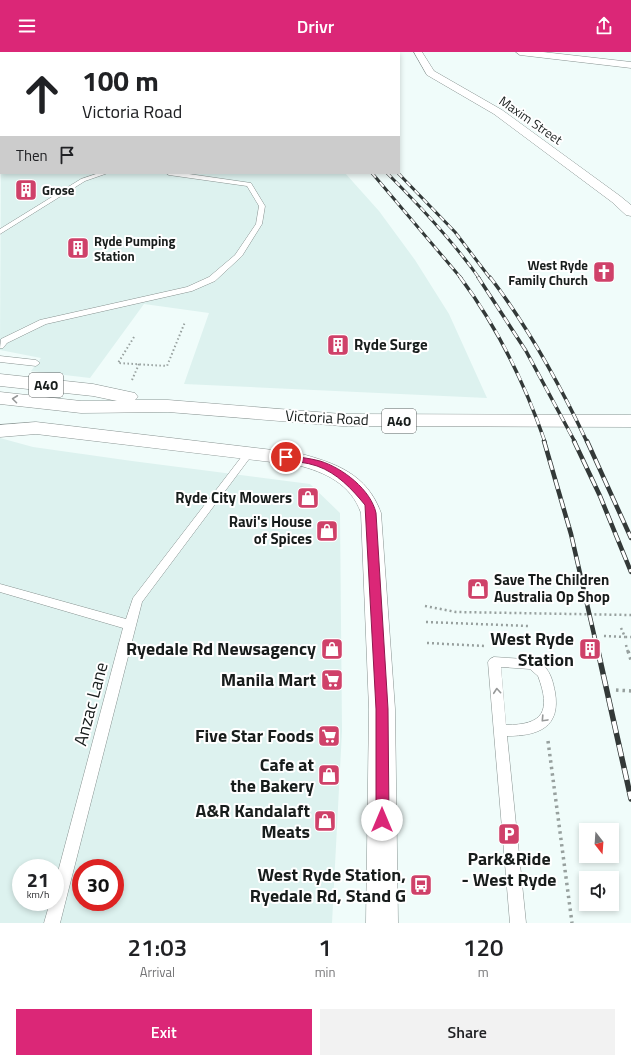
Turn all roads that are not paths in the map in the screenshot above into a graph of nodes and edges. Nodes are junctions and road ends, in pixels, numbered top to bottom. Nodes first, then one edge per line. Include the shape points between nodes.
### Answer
1 (417, 52) edge
2 (520, 52) edge
3 (631, 65) edge
4 (102, 174) edge
5 (176, 174) edge
6 (631, 212) edge
7 (0, 232) edge
8 (1, 342) edge
9 (0, 359) edge
10 (36, 363) dead end
11 (0, 380) edge
12 (0, 398) edge
13 (168, 406) junction
14 (631, 421) edge
15 (0, 431) edge
16 (250, 453) junction
17 (0, 588) edge
18 (130, 625) junction
19 (500, 730) junction
20 (52, 923) edge
21 (382, 923) edge
22 (518, 923) edge

1 - 6 street, Maxim Street via 430,73 498,112 616,198
2 - 3 street
4 - 7 lane via 83,180
5 - 8 lane via 249,184 262,206 259,224 229,266 212,279 189,290 43,322
9 - 10 lane
11 - 13 highway, Victoria Road / A40 via 93,390
13 -> 12 highway, Victoria Road / A40 via 81,407
13 - 14 highway, Victoria Road / A40 via 342,420
15 - 16 street via 36,428
16 - 18 lane, Anzac Lane via 137,601
16 - 21 street via 318,464 343,477 369,504 382,709
17 - 18 lane
18 - 20 lane, Anzac Lane
19 -> 19 lane via 494,662 532,665 541,670 546,680 550,713 544,722 531,728
19 - 22 lane

